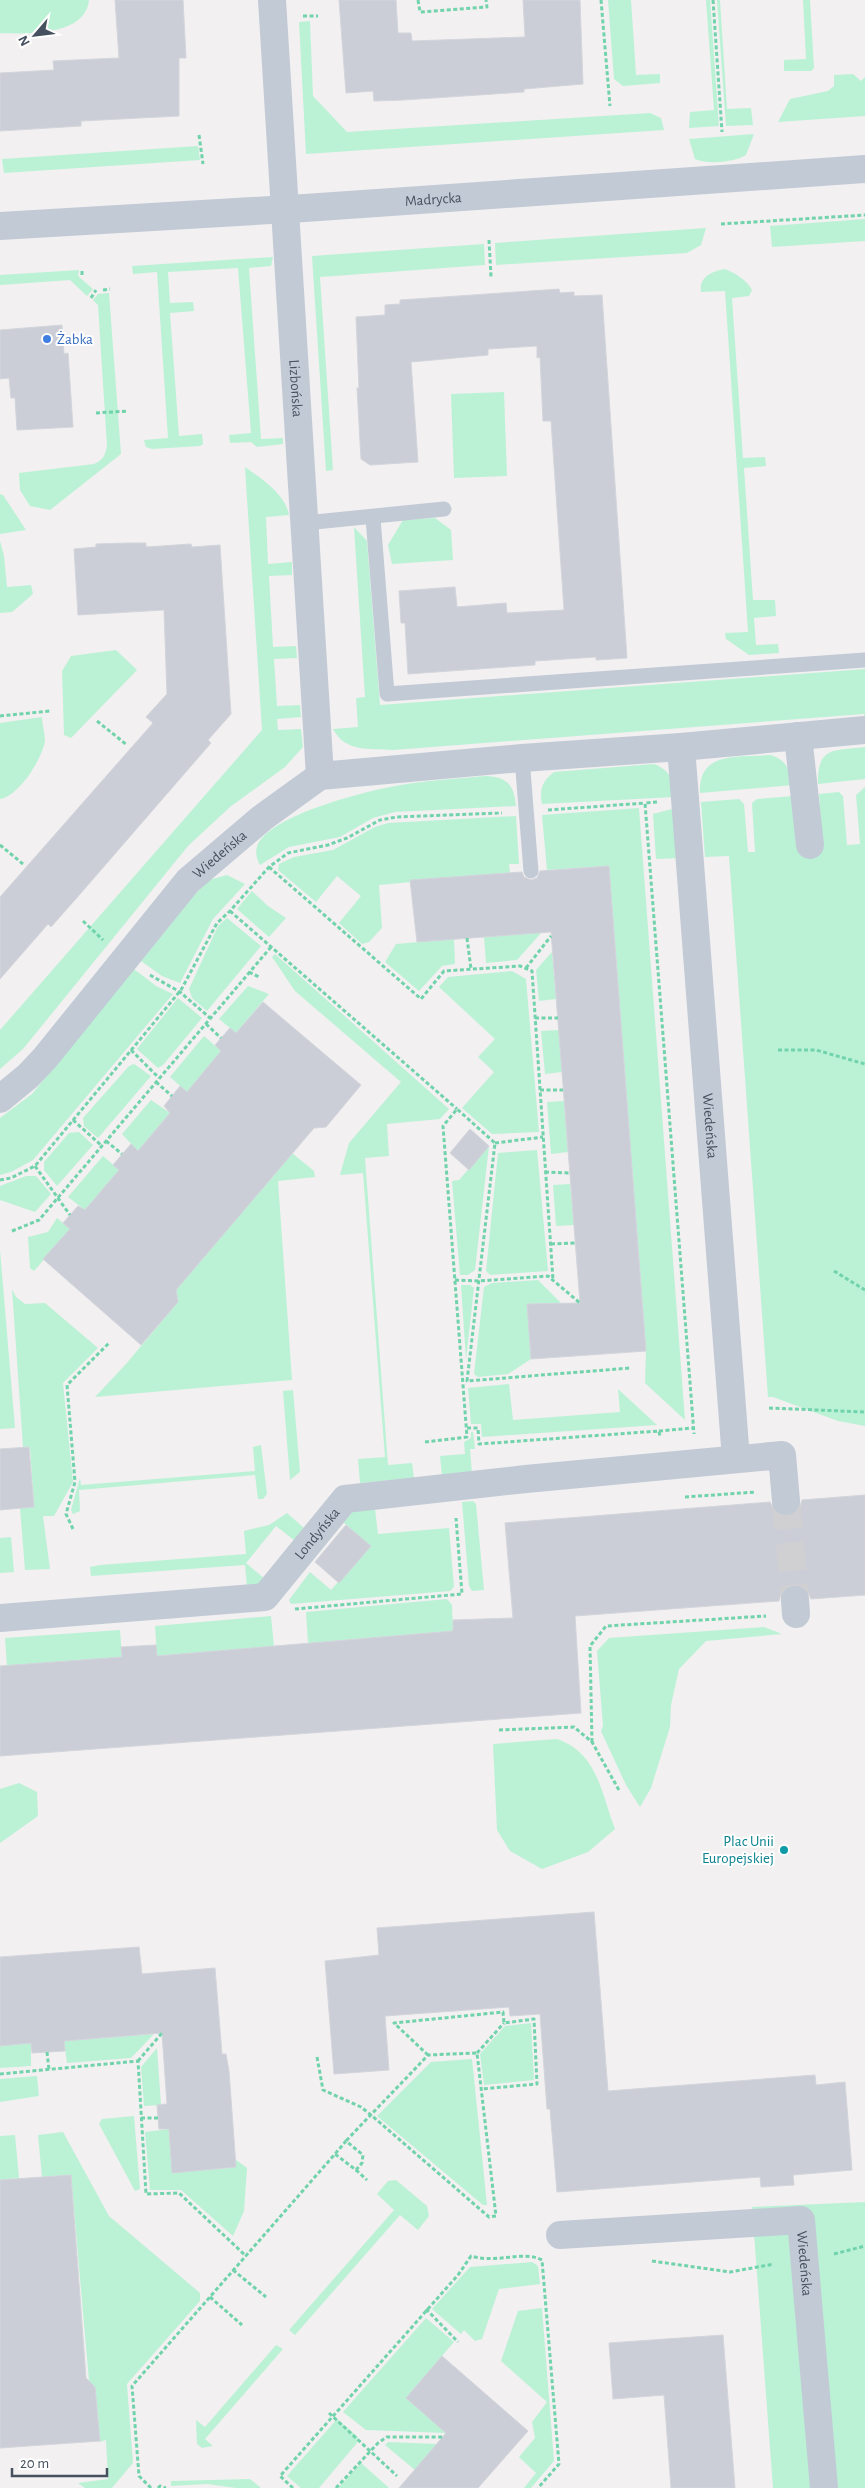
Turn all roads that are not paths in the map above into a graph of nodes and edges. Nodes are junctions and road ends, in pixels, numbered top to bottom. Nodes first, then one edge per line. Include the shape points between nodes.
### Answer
1 (272, 0) edge
2 (865, 169) edge
3 (287, 210) junction
4 (0, 226) edge
5 (444, 509) dead end
6 (374, 518) junction
7 (305, 523) junction
8 (865, 660) edge
9 (865, 730) edge
10 (798, 736) junction
11 (682, 747) junction
12 (522, 758) junction
13 (320, 776) junction
14 (810, 845) dead end
15 (531, 871) dead end
16 (0, 1098) edge
17 (736, 1458) junction
18 (786, 1501) tunnel mouth
19 (0, 1618) edge
20 (560, 2235) dead end
21 (824, 2488) edge

1 - 3 street, Lizbońska
2 - 3 street, Madrycka
3 - 4 street, Madrycka
3 - 7 street, Lizbońska
5 - 6 lane
6 - 7 lane
6 - 8 lane via 387,694
7 - 13 street, Lizbońska
9 - 10 street
10 - 11 street
10 - 14 street
11 - 12 street
11 - 17 street, Wiedeńska
12 - 13 street
12 - 15 lane
13 - 16 street, Wiedeńska via 262,818 193,877 45,1058
17 - 18 street via 782,1455
17 - 19 street, Londyńska via 345,1499 265,1598
20 - 21 street, Wiedeńska via 801,2220

